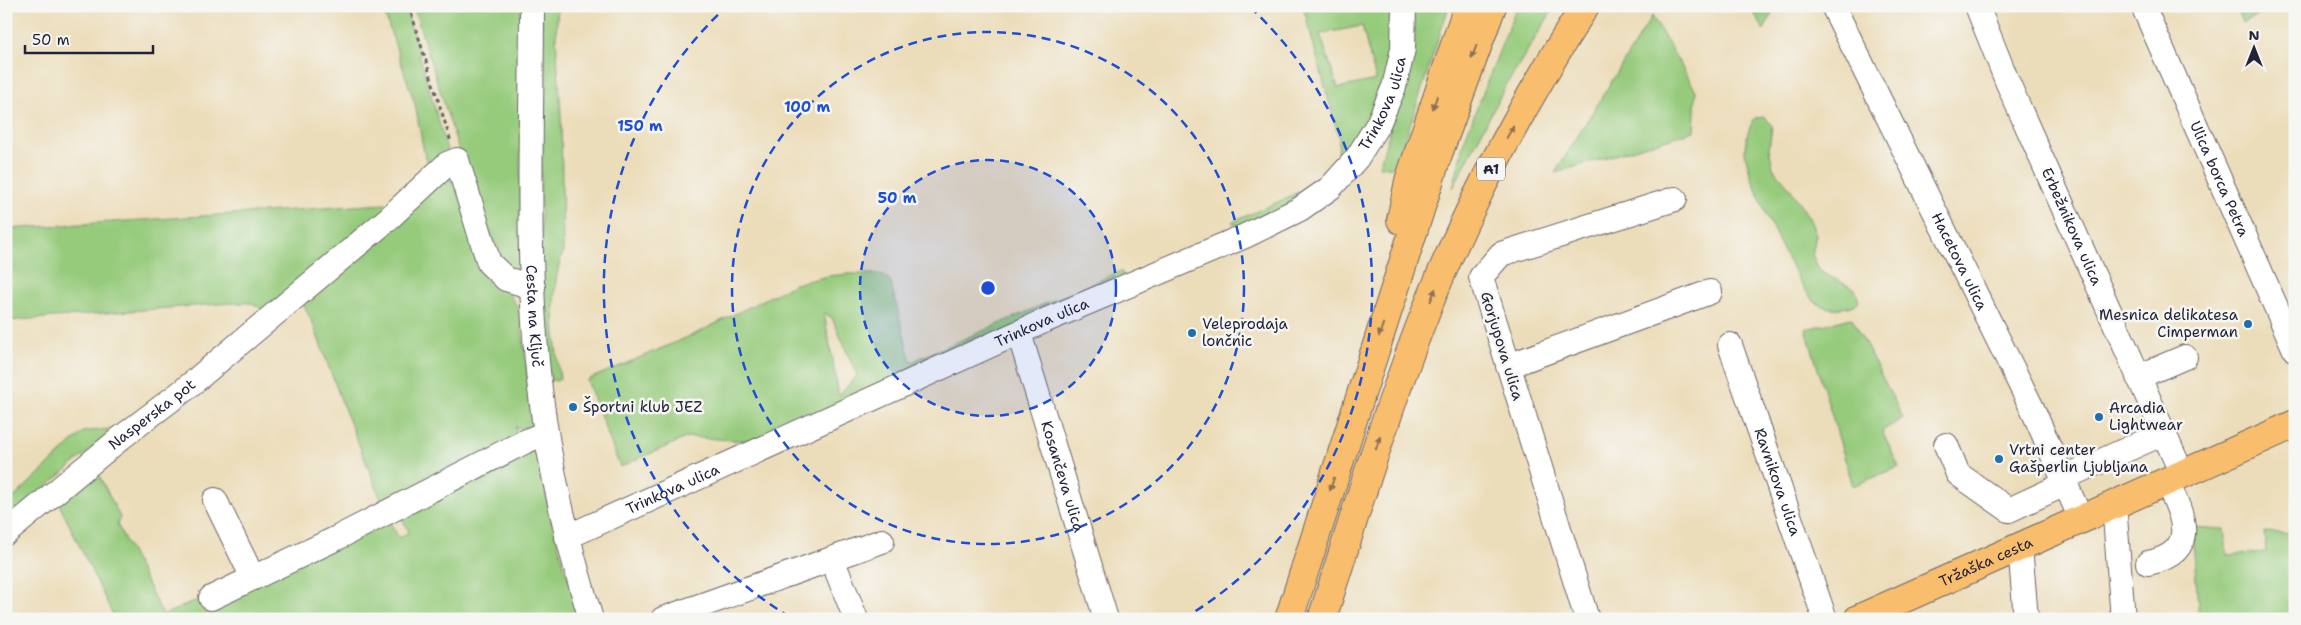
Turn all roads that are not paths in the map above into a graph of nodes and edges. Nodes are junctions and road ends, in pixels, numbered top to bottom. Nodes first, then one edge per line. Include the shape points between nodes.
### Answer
1 (532, 6) edge
2 (1404, 6) edge
3 (1468, 6) edge
4 (1492, 6) edge
5 (1586, 6) edge
6 (1832, 6) edge
7 (1977, 6) edge
8 (2143, 6) edge
9 (1675, 199) dead end
10 (1401, 266) junction
11 (533, 287) junction
12 (1710, 292) dead end
13 (1019, 333) junction
14 (1730, 345) dead end
15 (2295, 350) edge
16 (2185, 357) dead end
17 (1508, 366) junction
18 (2138, 377) junction
19 (2295, 424) edge
20 (546, 433) junction
21 (2164, 433) junction
22 (1946, 445) dead end
23 (2174, 478) junction
24 (2064, 481) junction
25 (215, 500) dead end
26 (2114, 504) junction
27 (2081, 519) junction
28 (6, 533) edge
29 (568, 537) junction
30 (882, 541) dead end
31 (2020, 546) junction
32 (832, 559) junction
33 (2148, 563) dead end
34 (253, 578) junction
35 (211, 598) dead end
36 (1902, 609) edge
37 (591, 619) edge
38 (663, 619) edge
39 (856, 619) edge
40 (1106, 619) edge
41 (1289, 619) edge
42 (1322, 619) edge
43 (1587, 619) edge
44 (1826, 619) edge
45 (1858, 619) edge
46 (2026, 619) edge
47 (2123, 619) edge

1 - 11 street, Cesta na Ključ
2 - 13 street, Trinkova ulica via 1403,49 1394,87 1378,124 1357,158 1330,188 1300,209 1244,236
3 -> 10 main road via 1408,181 1400,238
4 -> 10 main road via 1453,109
42 -> 5 main road, A1 via 1393,400 1442,272 1501,149 1545,70
6 - 24 street, Hacetova ulica via 2032,408
7 - 18 street, Erbežnikova ulica
8 - 15 street, Ulica borca Petra
9 - 17 street, Gorjupova ulica via 1500,254 1481,277
10 -> 41 main road
11 - 20 street, Cesta na Ključ via 537,362
11 - 28 street, Nasperska pot via 506,279 489,263 452,162 184,390
12 - 17 street
13 - 29 street, Trinkova ulica
13 - 40 street, Kosančeva ulica
14 - 44 street, Ravnikova ulica
16 - 18 street
17 - 43 street, Gorjupova ulica
18 - 21 street, Erbežnikova ulica
19 - 23 main road, Tržaška cesta
20 - 29 street, Cesta na Ključ
20 - 34 street
21 - 23 street, Erbežnikova ulica
21 - 24 street
22 - 24 street via 1958,474 2009,510
23 - 26 main road, Tržaška cesta
23 - 33 street, Erbežnikova ulica via 2184,527 2178,549 2170,557
24 - 27 street, Hacetova ulica
25 - 34 street
26 - 27 main road, Tržaška cesta
26 - 47 street
27 - 31 main road, Tržaška cesta
29 - 37 street, Cesta na Ključ
30 - 32 street
31 - 36 main road, Tržaška cesta
31 - 46 street
32 - 38 street
32 - 39 street
34 - 35 street
36 - 45 main road, Tržaška cesta

